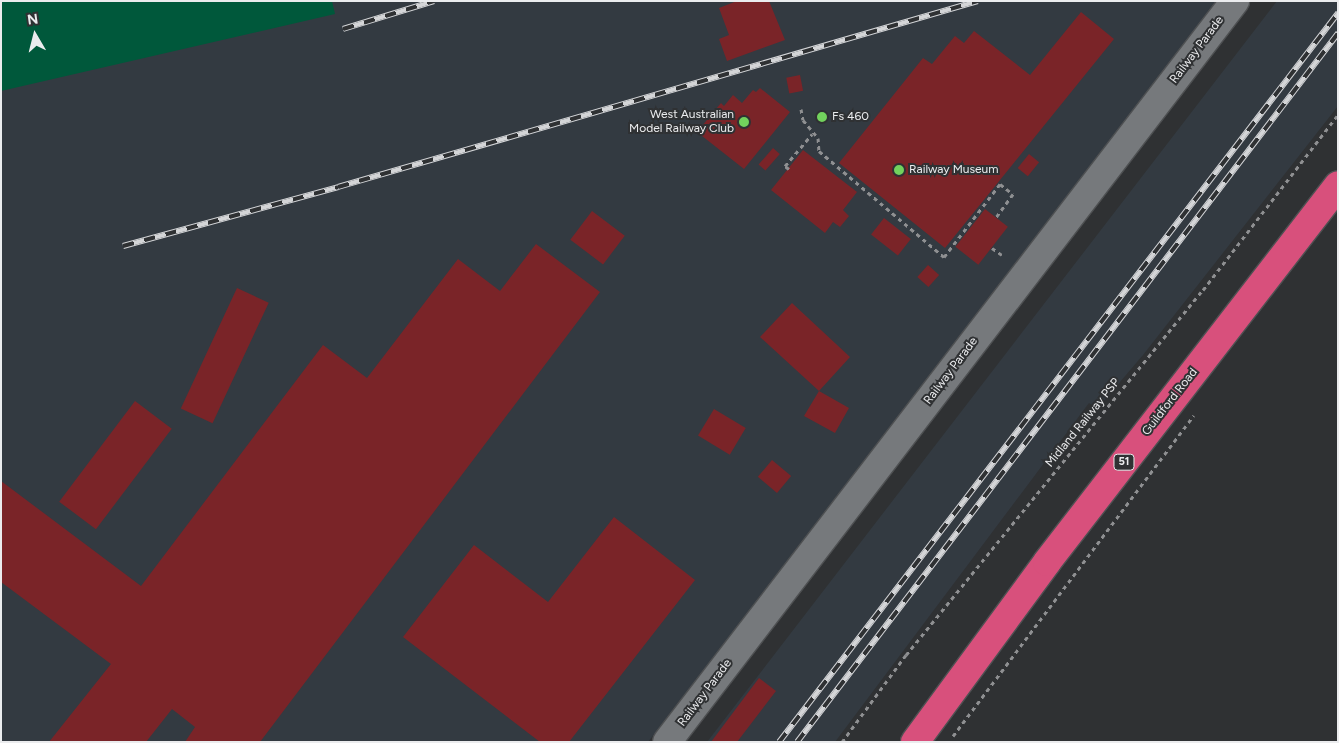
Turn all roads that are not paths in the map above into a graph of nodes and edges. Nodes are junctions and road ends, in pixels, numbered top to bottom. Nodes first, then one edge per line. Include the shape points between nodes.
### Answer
1 (1235, 1) edge
2 (1338, 185) edge
3 (667, 742) edge
4 (915, 742) edge

1 - 3 street, Railway Parade
2 - 4 highway, Guildford Road / 51 via 1047,562

